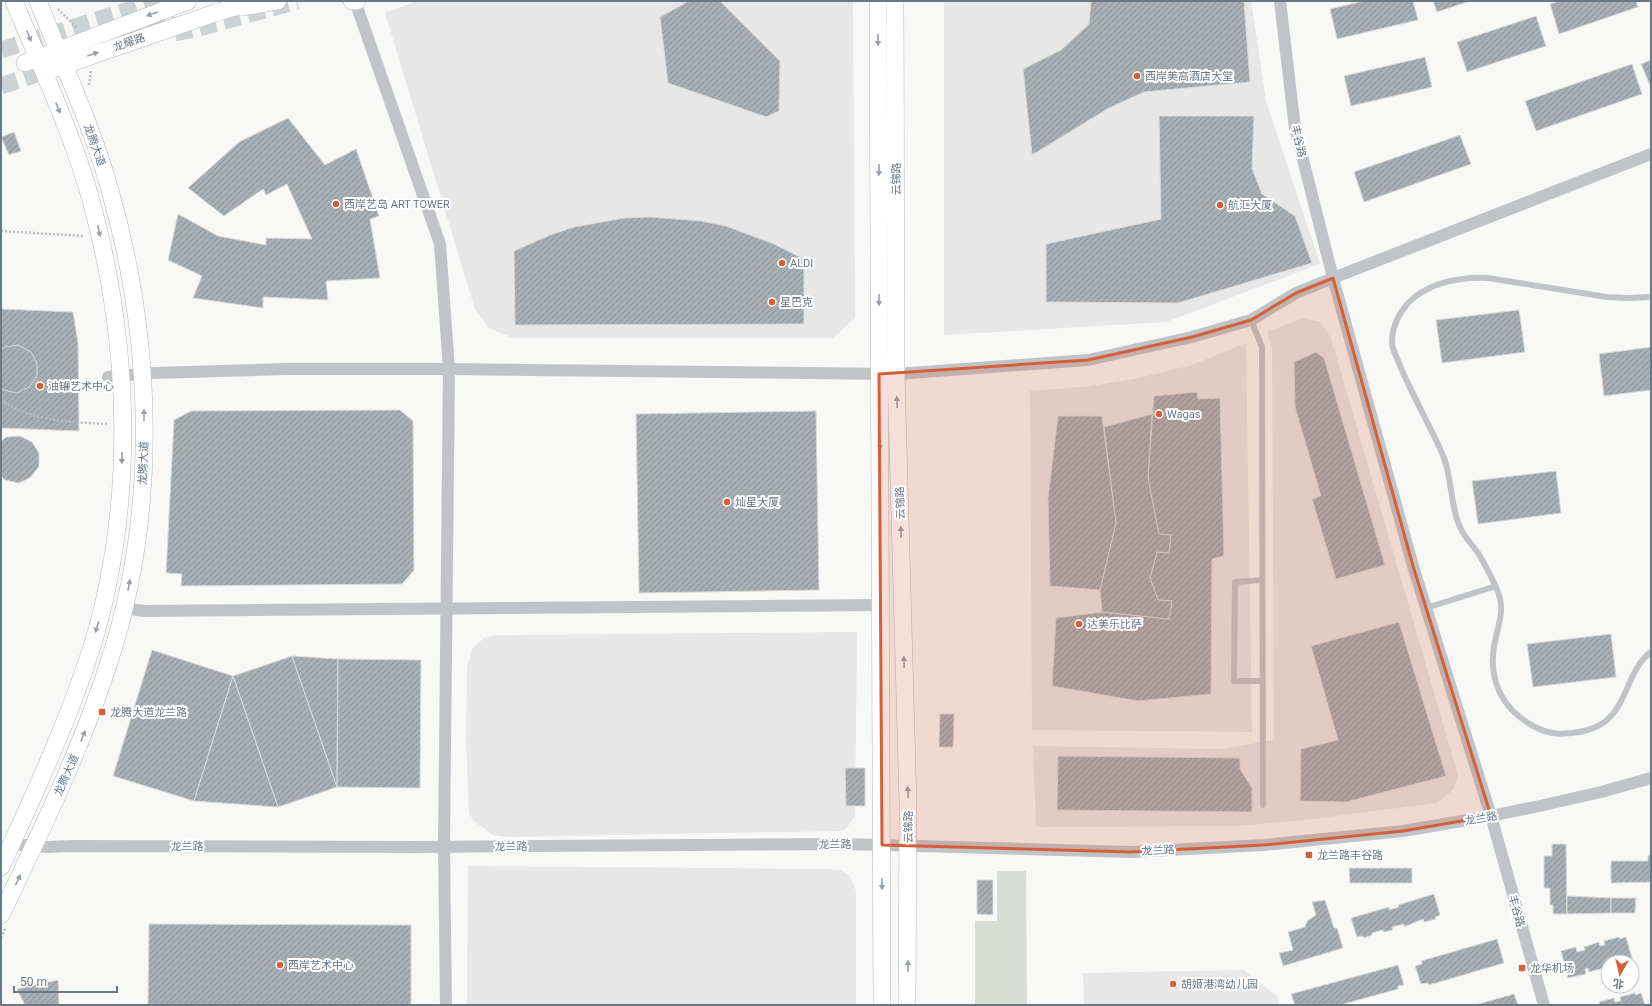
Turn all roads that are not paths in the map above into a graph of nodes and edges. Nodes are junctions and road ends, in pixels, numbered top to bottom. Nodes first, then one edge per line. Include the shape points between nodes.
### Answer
1 (14, 1) edge
2 (38, 1) edge
3 (188, 1) edge
4 (255, 1) edge
5 (278, 1) edge
6 (352, 1) edge
7 (356, 1) edge
8 (878, 1) edge
9 (895, 1) edge
10 (1280, 1) edge
11 (215, 12) junction
12 (61, 57) junction
13 (35, 64) junction
14 (1651, 154) edge
15 (1333, 278) junction
16 (1651, 297) edge
17 (1251, 320) junction
18 (449, 369) junction
19 (141, 374) junction
20 (879, 374) junction
21 (896, 374) junction
22 (114, 376) junction
23 (1262, 580) junction
24 (1496, 586) junction
25 (881, 605) junction
26 (124, 608) junction
27 (446, 608) junction
28 (1426, 608) junction
29 (1651, 652) edge
30 (1262, 681) junction
31 (1651, 778) edge
32 (1263, 805) dead end
33 (1491, 816) junction
34 (6, 845) edge
35 (882, 845) junction
36 (908, 845) junction
37 (444, 846) junction
38 (33, 847) junction
39 (1, 866) edge
40 (1, 916) edge
41 (446, 1005) edge
42 (882, 1005) edge
43 (907, 1005) edge
44 (1544, 1005) edge

1 -> 13 main road, 龙腾大道
2 - 12 main road, 龙腾大道
3 -> 12 main road, 龙耀路
4 - 11 main road, 龙耀路
5 - 11 main road, 龙耀路
6 - 7 main road
7 - 18 street via 440,244
8 -> 20 main road, 云锦路
9 - 21 main road, 云锦路
10 - 15 street, 丰谷路 via 1295,128
12 -> 11 main road, 龙耀路
12 - 13 main road, 龙耀路
12 - 19 main road, 龙腾大道 via 98,150 121,233 136,311
13 -> 22 main road, 龙腾大道 via 77,157 100,237 114,314
14 - 15 street
15 - 17 street via 1296,293
15 - 28 street, 丰谷路
16 - 24 lane via 1607,297 1472,277 1427,288 1410,302 1398,317 1392,344 1444,456 1454,509 1460,526
17 - 21 street via 1192,337 1088,360
17 - 23 lane via 1262,347
18 - 19 street via 285,369
18 - 20 street
18 - 27 street
19 - 22 street
26 -> 19 main road, 龙腾大道 via 134,562 143,489
20 - 21 street
20 -> 25 main road, 云锦路
36 -> 21 main road, 云锦路
22 -> 34 main road, 龙腾大道 via 123,437 121,488 106,589 90,652 60,735
23 - 30 lane
23 - 30 lane via 1234,582 1234,681
24 - 28 lane
24 - 29 lane via 1502,607 1493,653 1495,683 1503,701 1534,726 1552,733 1573,734 1594,729 1610,718 1641,662
25 - 27 street
25 - 35 main road, 云锦路
26 - 27 street via 144,611
38 -> 26 main road, 龙腾大道 via 80,743 110,658
27 - 37 street
28 - 33 street, 丰谷路
30 - 32 lane
31 - 33 street, 龙兰路 via 1601,792
33 - 36 street, 龙兰路 via 1403,831 1264,845 1131,852
33 - 44 street, 丰谷路
34 - 38 street, 龙兰路
34 - 39 main road, 龙腾大道
35 - 36 street, 龙兰路
35 - 37 street, 龙兰路
35 -> 42 main road, 云锦路
43 -> 36 main road, 云锦路
37 - 38 street, 龙兰路
37 - 41 street
40 -> 38 main road, 龙腾大道

